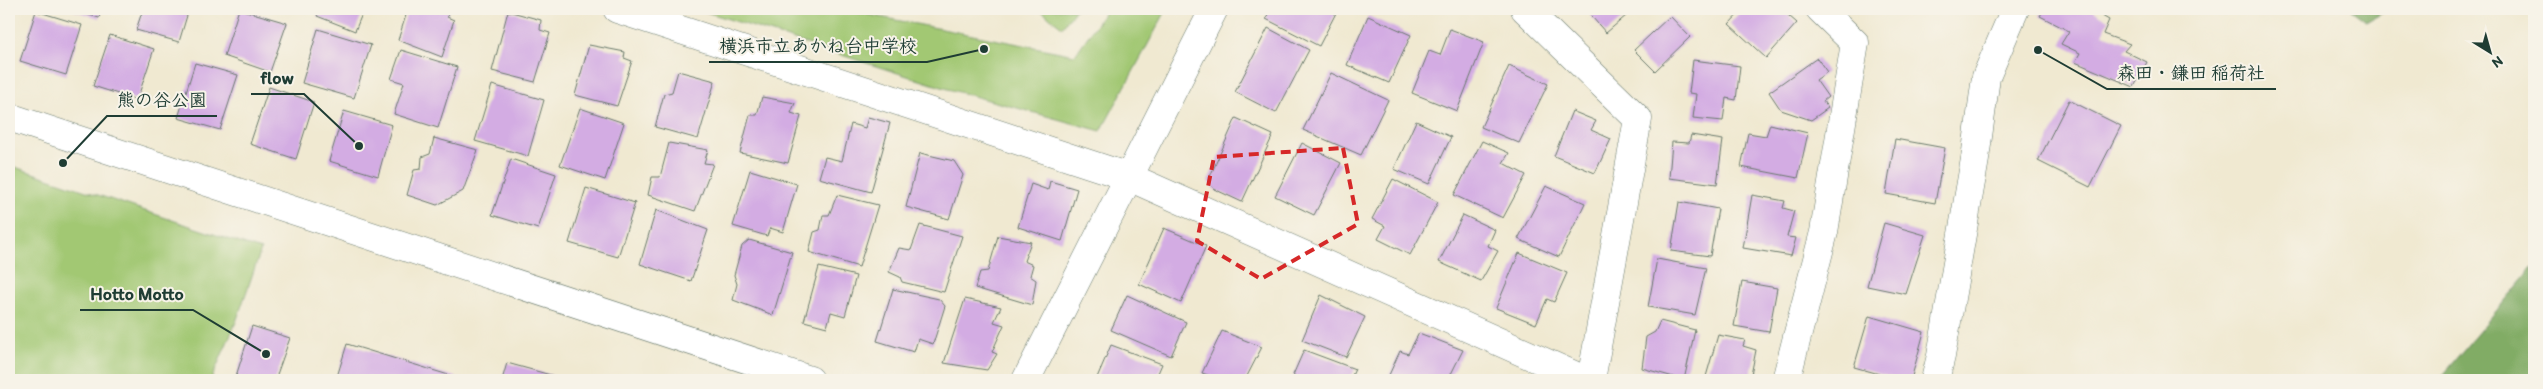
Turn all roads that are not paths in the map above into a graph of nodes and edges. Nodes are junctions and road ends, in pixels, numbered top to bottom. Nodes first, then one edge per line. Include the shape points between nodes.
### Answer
1 (617, 9) edge
2 (1214, 9) edge
3 (1524, 9) edge
4 (1820, 9) edge
5 (2015, 9) edge
6 (9, 117) edge
7 (1129, 177) junction
8 (810, 380) edge
9 (1026, 380) edge
10 (1585, 380) edge
11 (1591, 380) edge
12 (1786, 380) edge
13 (1935, 380) edge

1 - 7 street
2 - 7 street
3 - 11 street via 1638,119
4 - 12 street via 1855,43 1824,232
5 - 13 street via 1986,77 1975,159
6 - 8 street
7 - 9 street
7 - 10 street

